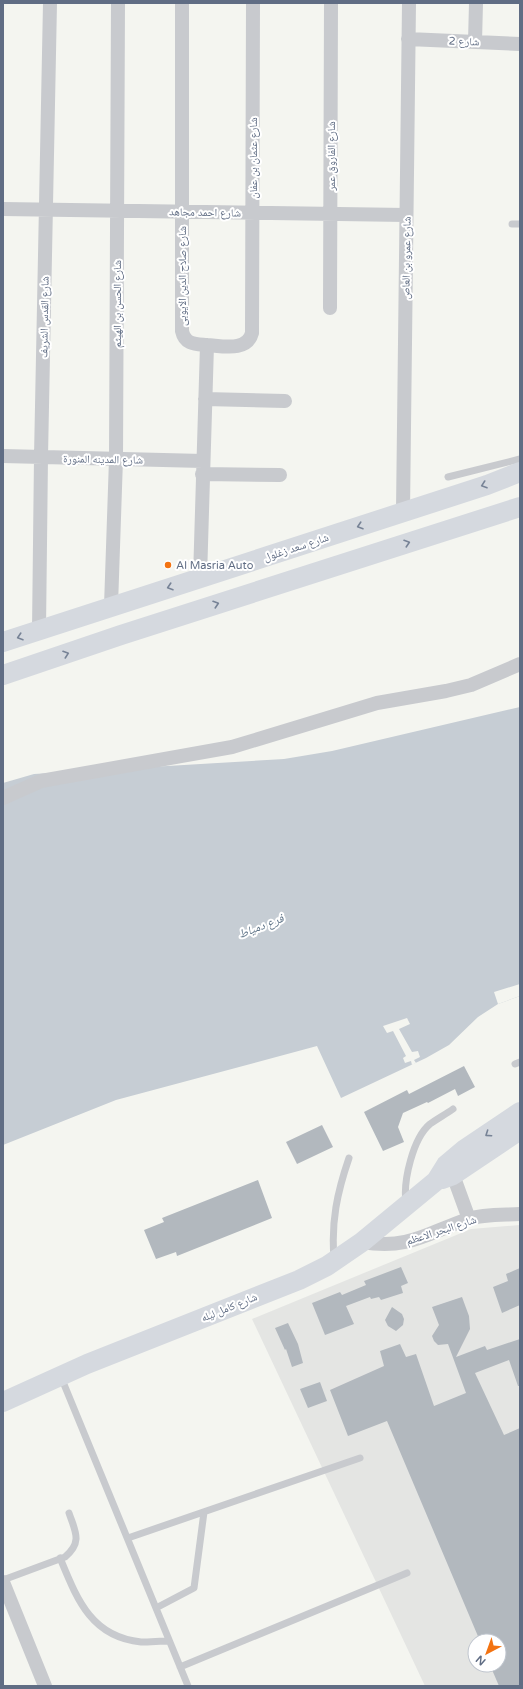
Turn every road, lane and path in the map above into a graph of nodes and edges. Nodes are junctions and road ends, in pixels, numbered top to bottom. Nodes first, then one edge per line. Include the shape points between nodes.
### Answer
1 (50, 3) edge
2 (118, 3) edge
3 (182, 3) edge
4 (253, 3) edge
5 (331, 3) edge
6 (409, 3) edge
7 (476, 3) edge
8 (408, 39) junction
9 (475, 42) junction
10 (520, 44) edge
11 (3, 209) edge
12 (46, 210) junction
13 (117, 211) junction
14 (182, 212) junction
15 (252, 213) junction
16 (330, 214) junction
17 (406, 215) junction
18 (512, 224) dead end
19 (520, 224) edge
20 (330, 308) dead end
21 (207, 345) junction
22 (205, 399) junction
23 (286, 401) dead end
24 (3, 456) edge
25 (41, 457) junction
26 (116, 459) junction
27 (520, 459) edge
28 (203, 467) junction
29 (520, 472) edge
30 (280, 476) dead end
31 (448, 477) dead end
32 (520, 506) edge
33 (402, 512) junction
34 (271, 556) junction
35 (302, 577) junction
36 (200, 578) junction
37 (261, 590) junction
38 (111, 606) junction
39 (39, 630) junction
40 (3, 642) edge
41 (520, 664) edge
42 (3, 675) edge
43 (3, 798) edge
44 (453, 1109) dead end
45 (520, 1112) edge
46 (520, 1130) edge
47 (349, 1158) dead end
48 (445, 1174) junction
49 (406, 1205) junction
50 (520, 1214) edge
51 (470, 1219) junction
52 (362, 1242) junction
53 (335, 1260) junction
54 (60, 1375) junction
55 (3, 1402) edge
56 (360, 1458) dead end
57 (69, 1512) dead end
58 (204, 1512) junction
59 (128, 1538) junction
60 (60, 1558) junction
61 (407, 1573) dead end
62 (4, 1586) edge
63 (156, 1608) junction
64 (170, 1640) junction
65 (180, 1667) junction
66 (45, 1686) edge
67 (188, 1686) edge

1 - 12 street, شارع القدس الشريف
2 - 13 street, شارع الحسن بن الهيثم
3 - 14 street, شارع صلاح الدين الايوبى
4 - 15 street, شارع عثمان بن عفان
5 - 16 street, شارع الفاروق عمر
6 - 8 street, شارع عمرو بن العاص
7 - 9 street
8 - 9 street, شارع 2
8 - 17 street, شارع عمرو بن العاص
9 - 10 street, شارع 2
11 - 12 street, شارع احمد مجاهد
12 - 13 street, شارع احمد مجاهد
12 - 25 street, شارع القدس الشريف
13 - 14 street, شارع احمد مجاهد
13 - 26 street, شارع الحسن بن الهيثم
14 - 15 street, شارع احمد مجاهد
14 - 21 street, شارع صلاح الدين الايوبى via 183,334 192,344
15 - 16 street, شارع احمد مجاهد
15 - 21 street, شارع عثمان بن عفان via 251,338 240,346
16 - 17 street, شارع احمد مجاهد
16 - 20 street, شارع الفاروق عمر
17 - 33 street, شارع عمرو بن العاص
18 - 19 lane
21 - 22 street
22 - 23 street
22 - 28 street
24 - 25 street, شارع المدينه المنورة
25 - 26 street, شارع المدينه المنورة
25 - 39 street, شارع القدس الشريف
26 - 28 street, شارع المدينه المنورة
26 - 38 street, شارع الحسن بن الهيثم
27 - 31 lane
28 - 30 street, شارع المدينه المنورة
28 - 36 street
29 -> 33 main road, شارع سعد زغلول
35 -> 32 main road
33 -> 34 main road, شارع سعد زغلول
34 - 35 main road via 301,567 304,571
34 - 36 main road, شارع سعد زغلول
34 - 37 main road via 256,581
35 - 37 main road
36 -> 38 main road, شارع سعد زغلول
42 -> 37 main road
38 - 39 main road, شارع سعد زغلول
39 -> 40 main road, شارع سعد زغلول
41 - 43 street via 471,685 377,703 232,747 41,781
44 - 49 lane via 430,1124 422,1134 406,1176
45 -> 48 main road, شارع كامل ليله via 465,1149
46 - 48 main road, شارع كامل ليله
47 - 53 lane via 336,1206 332,1238
48 - 49 main road, شارع كامل ليله
48 - 51 street
49 - 52 main road, شارع كامل ليله
50 - 51 street, شارع البحر الاعظم
51 - 52 street, شارع البحر الاعظم via 412,1241 379,1245
52 - 53 main road, شارع كامل ليله
53 - 54 main road, شارع كامل ليله via 299,1280
54 - 55 main road, شارع كامل ليله
54 - 59 lane
56 - 58 lane
57 - 60 lane via 77,1535 76,1542 69,1553
58 - 59 lane
58 - 63 lane via 194,1588
59 - 63 lane
60 - 62 lane
60 - 64 lane via 77,1598 97,1624 113,1634 142,1642
61 - 65 lane
62 - 66 street
63 - 64 lane
64 - 65 lane
65 - 67 lane

